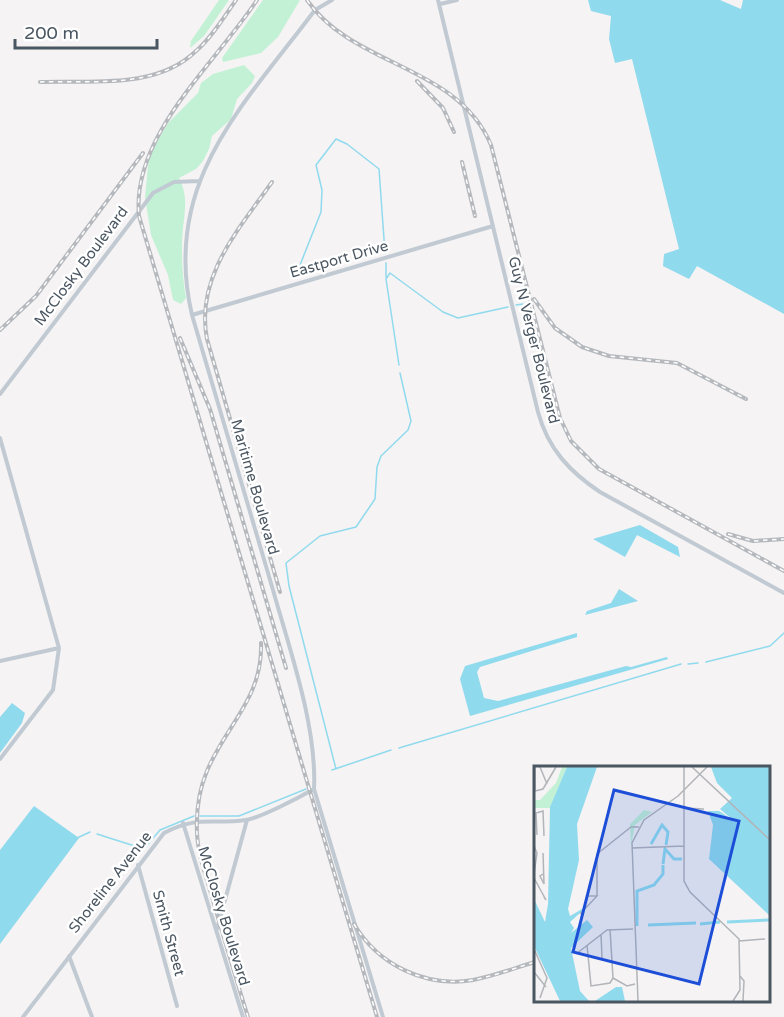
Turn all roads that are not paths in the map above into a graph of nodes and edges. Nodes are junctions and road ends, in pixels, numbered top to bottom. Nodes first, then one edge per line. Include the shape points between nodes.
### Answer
1 (332, 0) edge
2 (457, 0) edge
3 (439, 2) edge
4 (199, 181) junction
5 (493, 226) junction
6 (192, 315) junction
7 (0, 394) edge
8 (0, 438) edge
9 (784, 593) edge
10 (59, 648) junction
11 (0, 661) edge
12 (0, 759) edge
13 (314, 789) junction
14 (247, 820) junction
15 (183, 823) junction
16 (138, 865) junction
17 (217, 930) junction
18 (68, 955) junction
19 (177, 1006) dead end
20 (23, 1017) edge
21 (92, 1017) edge
22 (243, 1017) edge
23 (383, 1017) edge

1 - 4 street, Maritime Boulevard via 315,10 231,118
2 - 3 street
3 - 5 street, Guy N Verger Boulevard
4 - 6 street, Maritime Boulevard via 186,243 186,284
4 - 7 street, McClosky Boulevard via 174,182 153,193
5 - 6 street, Eastport Drive
5 - 9 street, Guy N Verger Boulevard via 541,424 558,456 600,492
6 - 13 street, Maritime Boulevard via 307,719
8 - 10 street
10 - 11 street
10 - 12 street via 53,690
13 - 14 street
13 - 23 street, Maritime Boulevard
14 - 15 street
14 - 17 street
15 - 16 street, Shoreline Avenue via 164,833
15 - 17 street, McClosky Boulevard
16 - 18 street, Shoreline Avenue
16 - 19 street, Smith Street
17 - 22 street, McClosky Boulevard
18 - 20 street, Shoreline Avenue
18 - 21 street

